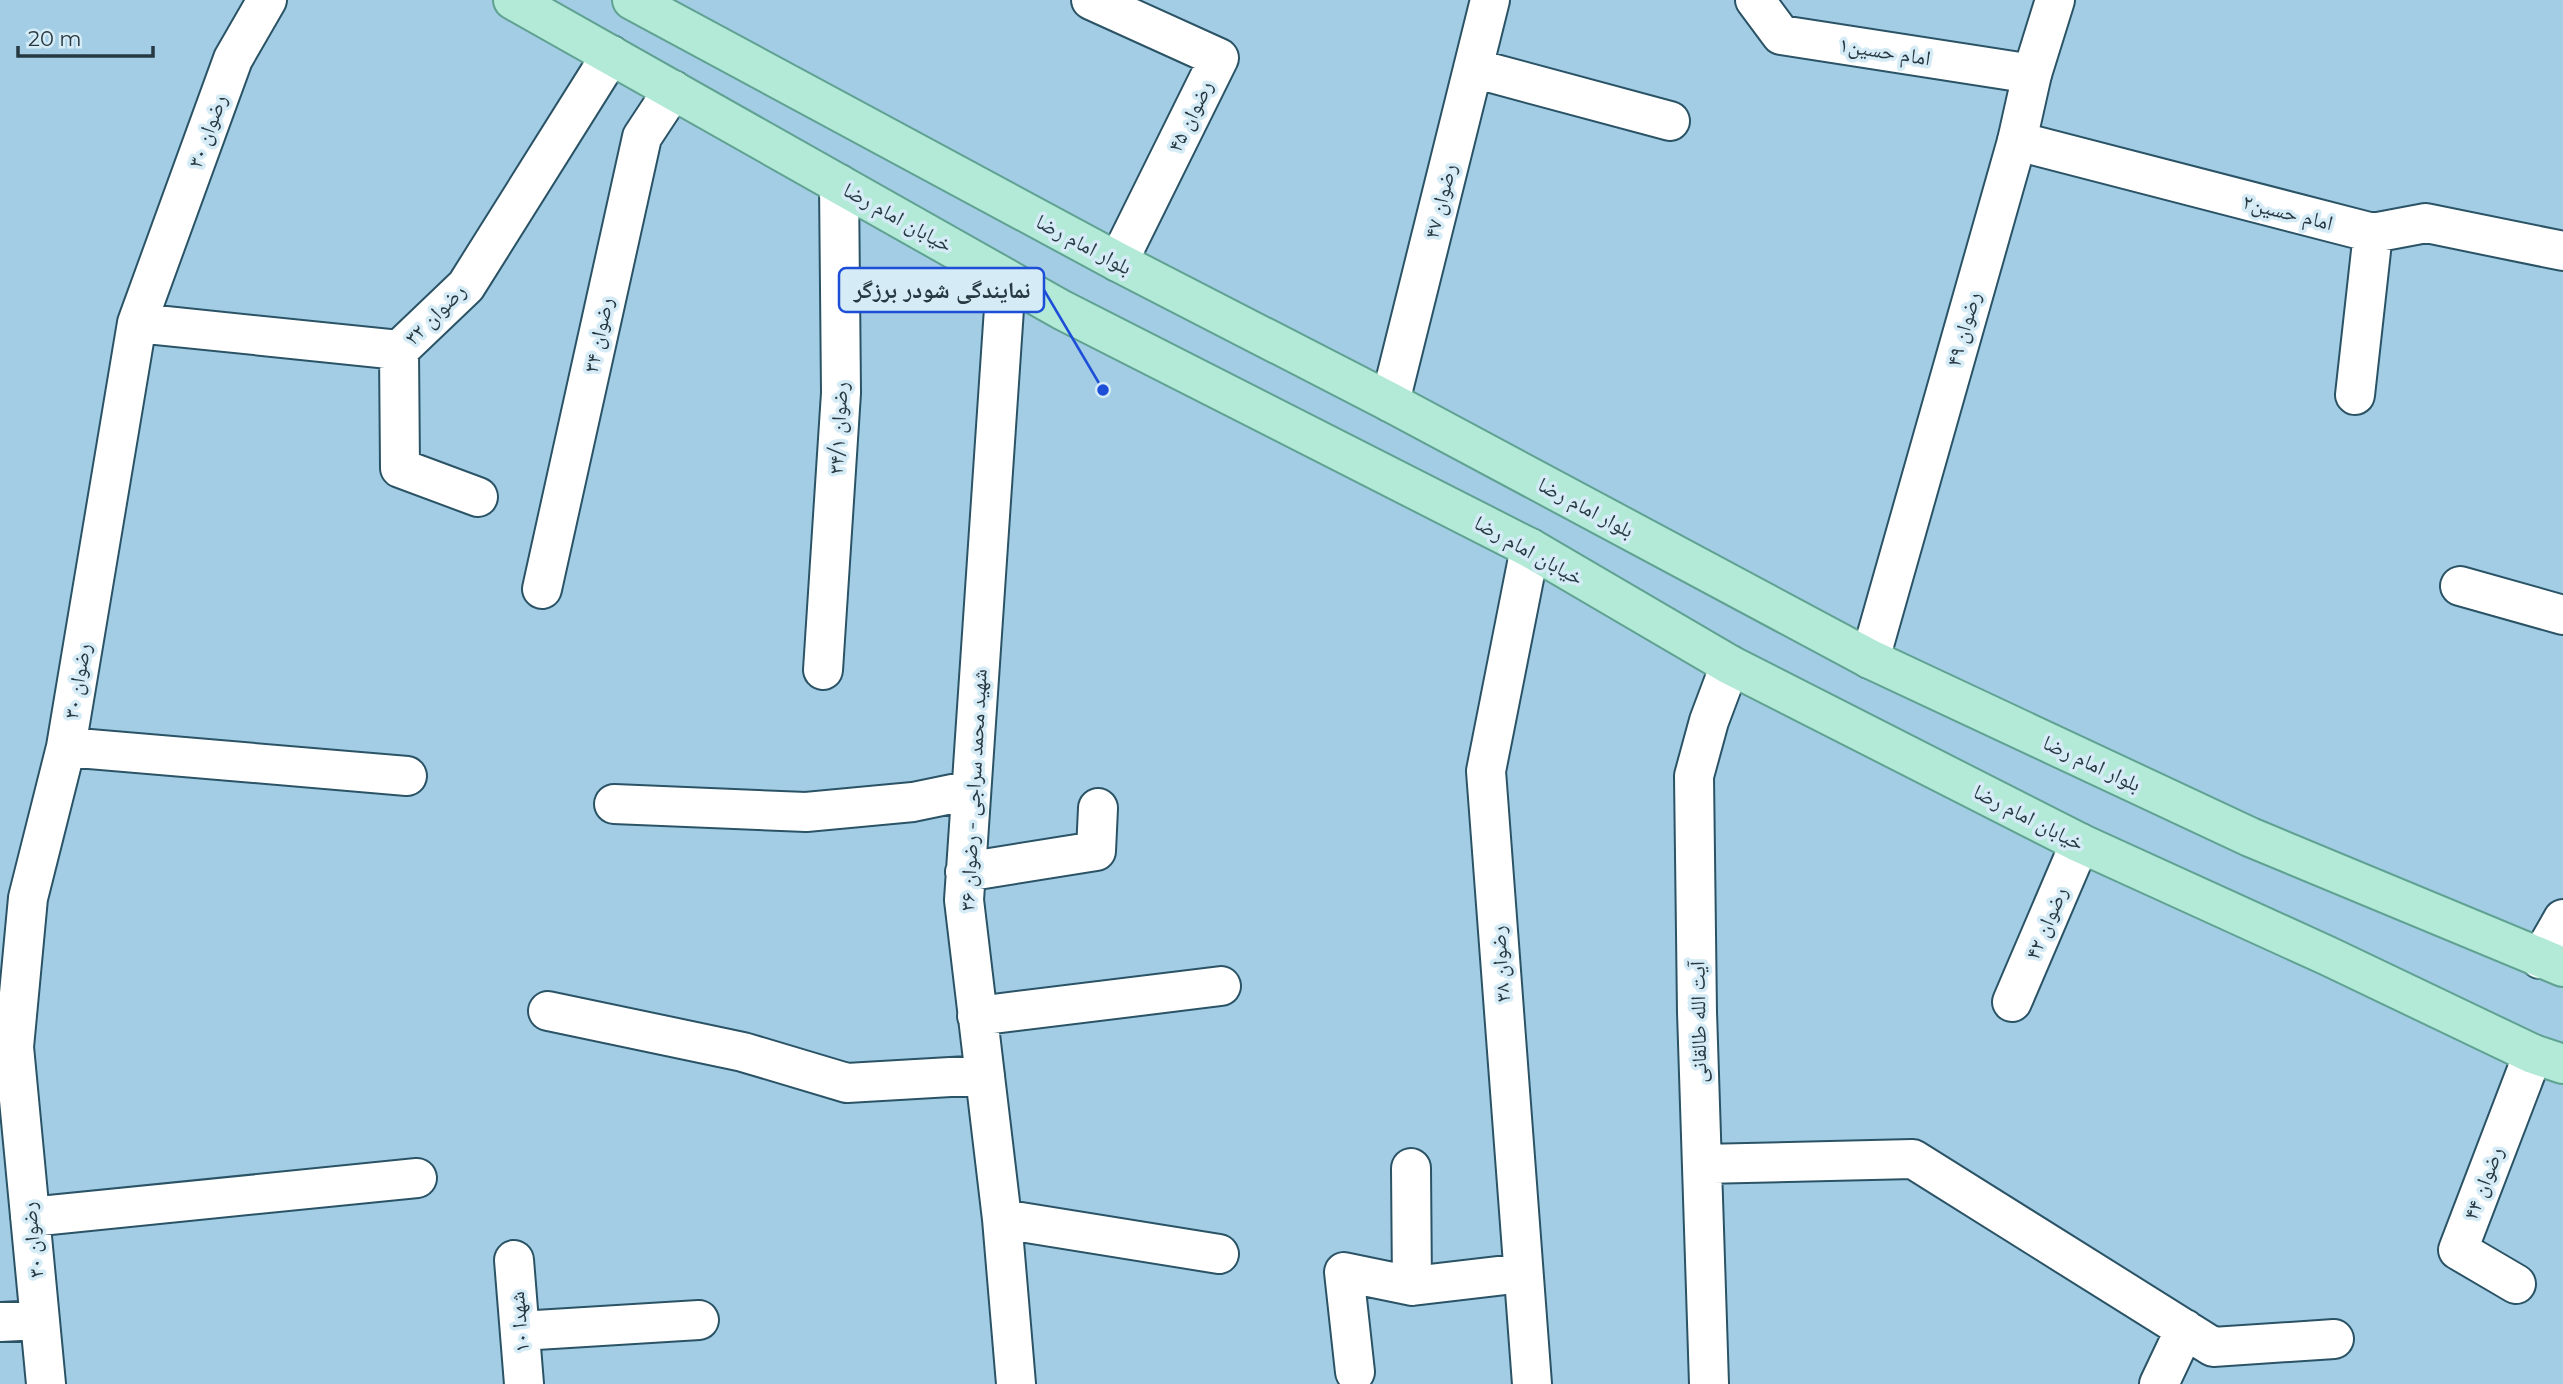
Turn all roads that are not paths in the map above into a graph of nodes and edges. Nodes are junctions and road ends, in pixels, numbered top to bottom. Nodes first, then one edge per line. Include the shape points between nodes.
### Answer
1 (267, 0) edge
2 (513, 0) edge
3 (632, 0) edge
4 (1091, 0) edge
5 (1490, 0) edge
6 (1755, 0) edge
7 (2055, 0) edge
8 (611, 55) junction
9 (1473, 68) junction
10 (2032, 74) junction
11 (673, 90) junction
12 (1670, 121) dead end
13 (2017, 141) junction
14 (839, 184) junction
15 (2373, 233) junction
16 (2563, 251) edge
17 (1118, 262) junction
18 (1006, 279) junction
19 (137, 323) junction
20 (399, 350) junction
21 (2355, 395) dead end
22 (1391, 402) junction
23 (478, 497) dead end
24 (1530, 548) junction
25 (2460, 586) dead end
26 (542, 589) dead end
27 (2563, 615) edge
28 (1870, 659) junction
29 (1730, 665) junction
30 (823, 670) dead end
31 (66, 747) junction
32 (407, 776) dead end
33 (971, 790) junction
34 (614, 804) dead end
35 (1098, 808) dead end
36 (2080, 843) junction
37 (965, 872) junction
38 (14, 896) edge
39 (2563, 919) edge
40 (2552, 963) edge
41 (1222, 986) dead end
42 (2012, 1002) dead end
43 (548, 1011) dead end
44 (977, 1016) junction
45 (2548, 1059) edge
46 (985, 1075) junction
47 (1702, 1164) junction
48 (1411, 1168) dead end
49 (417, 1178) dead end
50 (30, 1217) junction
51 (1002, 1219) junction
52 (1219, 1254) dead end
53 (514, 1260) dead end
54 (1523, 1273) junction
55 (2516, 1284) dead end
56 (1412, 1286) junction
57 (40, 1320) junction
58 (699, 1320) dead end
59 (0, 1322) edge
60 (2185, 1329) junction
61 (520, 1331) junction
62 (2334, 1339) dead end
63 (1355, 1371) dead end
64 (46, 1384) edge
65 (524, 1384) edge
66 (1016, 1384) edge
67 (1532, 1384) edge
68 (1709, 1384) edge
69 (2159, 1384) edge

1 - 19 street, رضوان ۳۰ via 233,59
2 - 8 main road, خیابان امام رضا
3 - 17 main road, بلوار امام رضا
4 - 17 street, رضوان ۴۵ via 1219,58
5 - 9 street, رضوان ۴۷
6 - 10 street, امام حسین۱ via 1781,35
7 - 10 street, رضوان ۴۹
8 - 11 main road, خیابان امام رضا
8 - 20 street, رضوان ۳۲ via 466,286
9 - 12 street
9 - 22 street, رضوان ۴۷
10 - 13 street, رضوان ۴۹
11 - 14 main road, خیابان امام رضا
11 - 26 street, رضوان ۳۴ via 642,137
13 - 15 street, امام حسین۲
13 - 28 street, رضوان ۴۹
14 - 18 main road, خیابان امام رضا
14 - 30 street, رضوان ۳۴/۱ via 841,393
15 - 16 street, امام حسین۲ via 2426,223
15 - 21 street
17 - 22 main road, بلوار امام رضا
18 - 24 main road, خیابان امام رضا
18 - 33 street, شهید محمد سراجی - رضوان ۳۶
19 - 20 street, رضوان ۳۲
19 - 31 street, رضوان ۳۰
20 - 23 street via 400,468
22 - 28 main road, بلوار امام رضا
24 - 29 main road, خیابان امام رضا
24 - 54 street, رضوان ۳۸ via 1486,771
25 - 27 street
28 - 40 main road, بلوار امام رضا via 2250,837
29 - 36 main road, خیابان امام رضا
29 - 47 street, آیت الله طالقانی via 1694,776
31 - 32 street
31 - 38 street, رضوان ۳۰
33 - 34 street via 913,803 806,812
33 - 37 street, شهید محمد سراجی - رضوان ۳۶
35 - 37 street via 1096,850
36 - 42 street, رضوان ۴۲
36 - 45 main road, خیابان امام رضا
37 - 44 street, شهید محمد سراجی - رضوان ۳۶
38 - 50 street, رضوان ۳۰ via 13,1047
39 - 40 street
41 - 44 street
43 - 46 street via 743,1052 847,1083
44 - 46 street, شهید محمد سراجی - رضوان ۳۶
45 - 55 street, رضوان ۴۴ via 2458,1250
46 - 51 street, شهید محمد سراجی - رضوان ۳۶
47 - 60 street via 1913,1159
47 - 68 street, آیت الله طالقانی
48 - 56 street
49 - 50 street
50 - 57 street, رضوان ۳۰
51 - 52 street
51 - 66 street, شهید محمد سراجی - رضوان ۳۶
53 - 61 street, شهدا ۱۰
54 - 56 street
54 - 67 street, رضوان ۳۸
56 - 63 street via 1344,1272
57 - 59 street
57 - 64 street, رضوان ۳۰
58 - 61 street
60 - 62 street via 2213,1347
60 - 69 street
61 - 65 street, شهدا ۱۰

